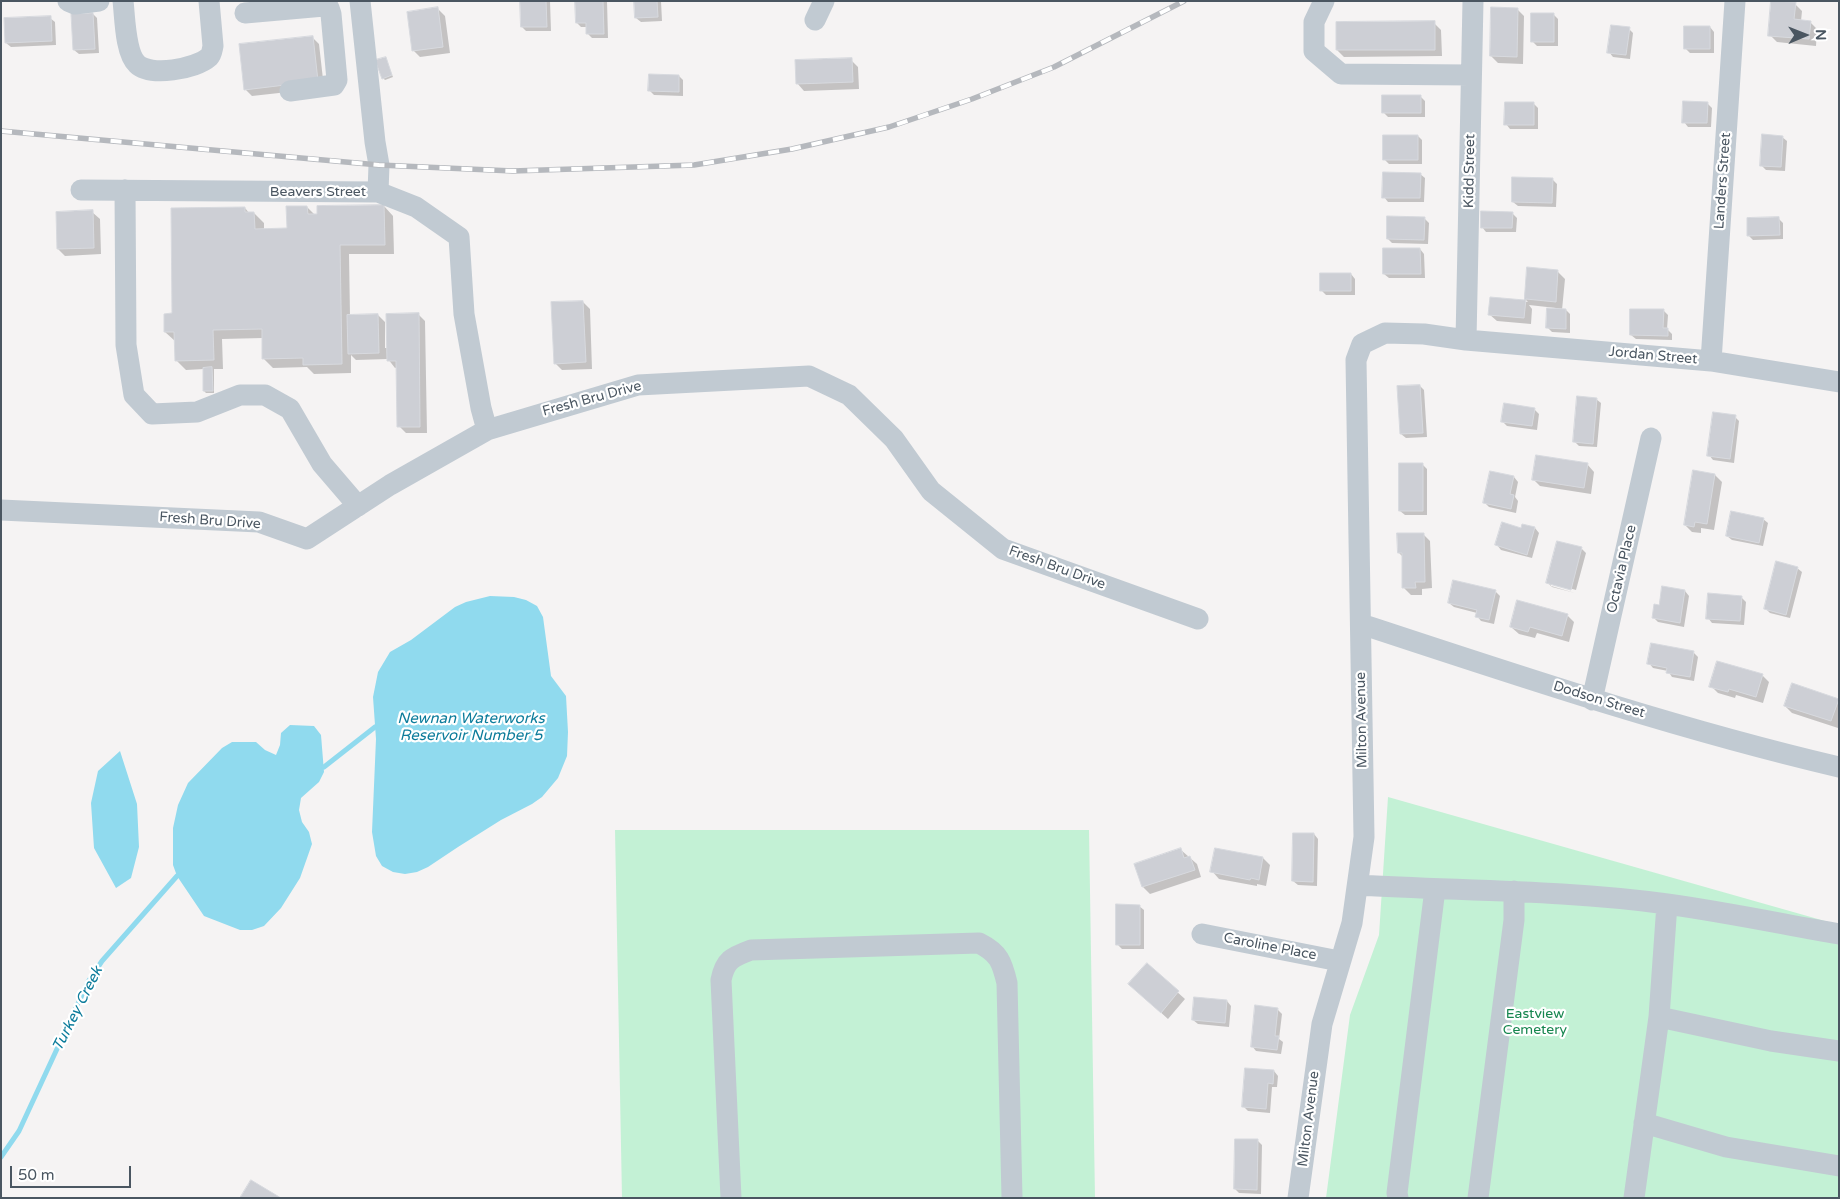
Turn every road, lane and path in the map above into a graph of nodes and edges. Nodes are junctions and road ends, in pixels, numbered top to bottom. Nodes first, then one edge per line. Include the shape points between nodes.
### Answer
1 (68, 1) edge
2 (99, 1) edge
3 (209, 1) edge
4 (360, 1) edge
5 (1324, 1) edge
6 (1473, 1) edge
7 (1735, 1) edge
8 (284, 5) edge
9 (124, 8) edge
10 (245, 13) dead end
11 (1471, 75) junction
12 (290, 91) dead end
13 (80, 190) dead end
14 (125, 190) junction
15 (378, 192) junction
16 (1466, 340) junction
17 (1711, 361) junction
18 (1839, 382) edge
19 (487, 430) junction
20 (1651, 438) dead end
21 (358, 506) junction
22 (1, 510) edge
23 (1198, 619) dead end
24 (1361, 624) junction
25 (1592, 700) junction
26 (1839, 767) edge
27 (1358, 885) junction
28 (1435, 889) junction
29 (1514, 890) junction
30 (1667, 904) junction
31 (1202, 934) dead end
32 (1839, 934) edge
33 (1339, 961) junction
34 (1659, 1017) junction
35 (1839, 1051) edge
36 (1644, 1123) junction
37 (1839, 1166) edge
38 (731, 1198) edge
39 (1012, 1198) edge
40 (1298, 1198) edge
41 (1398, 1198) edge
42 (1478, 1198) edge
43 (1634, 1198) edge

1 - 2 street via 75,4
3 - 9 street via 212,54 191,67 148,71 136,64 130,53
4 - 15 street, Beavers Street via 379,164
5 - 11 street via 1314,22 1314,50 1341,74
6 - 11 street, Kidd Street
7 - 17 street, Landers Street
8 - 10 street
8 - 12 street via 328,8 337,74 334,85
11 - 16 street, Kidd Street
13 - 14 street, Beavers Street
14 - 15 street, Beavers Street
14 - 21 street via 126,344 134,395 152,414 197,412 240,394 265,396 290,409 322,464
15 - 19 street via 416,207 459,237 464,314 480,408
16 - 17 street, Jordan Street
16 - 24 street, Milton Avenue via 1385,333 1362,344 1356,360
17 - 18 street, Jordan Street
19 - 21 street, Fresh Bru Drive
19 - 23 street, Fresh Bru Drive via 638,385 809,376 849,394 894,439 931,491 1003,549
20 - 25 street, Octavia Place
21 - 22 street, Fresh Bru Drive via 307,539 259,522
24 - 25 street, Dodson Street
24 - 27 street, Milton Avenue via 1364,837
25 - 26 street, Dodson Street
27 - 28 street
27 - 33 street, Milton Avenue via 1352,923
28 - 29 street
28 - 41 street
29 - 30 street
29 - 42 street via 1514,920
30 - 32 street
30 - 34 street
31 - 33 street, Caroline Place
33 - 40 street, Milton Avenue via 1322,1024
34 - 35 street via 1771,1041
34 - 36 street
36 - 37 street via 1726,1147
36 - 43 street
38 - 39 street via 721,980 724,966 737,955 751,950 979,943 989,948 1002,962 1007,983

